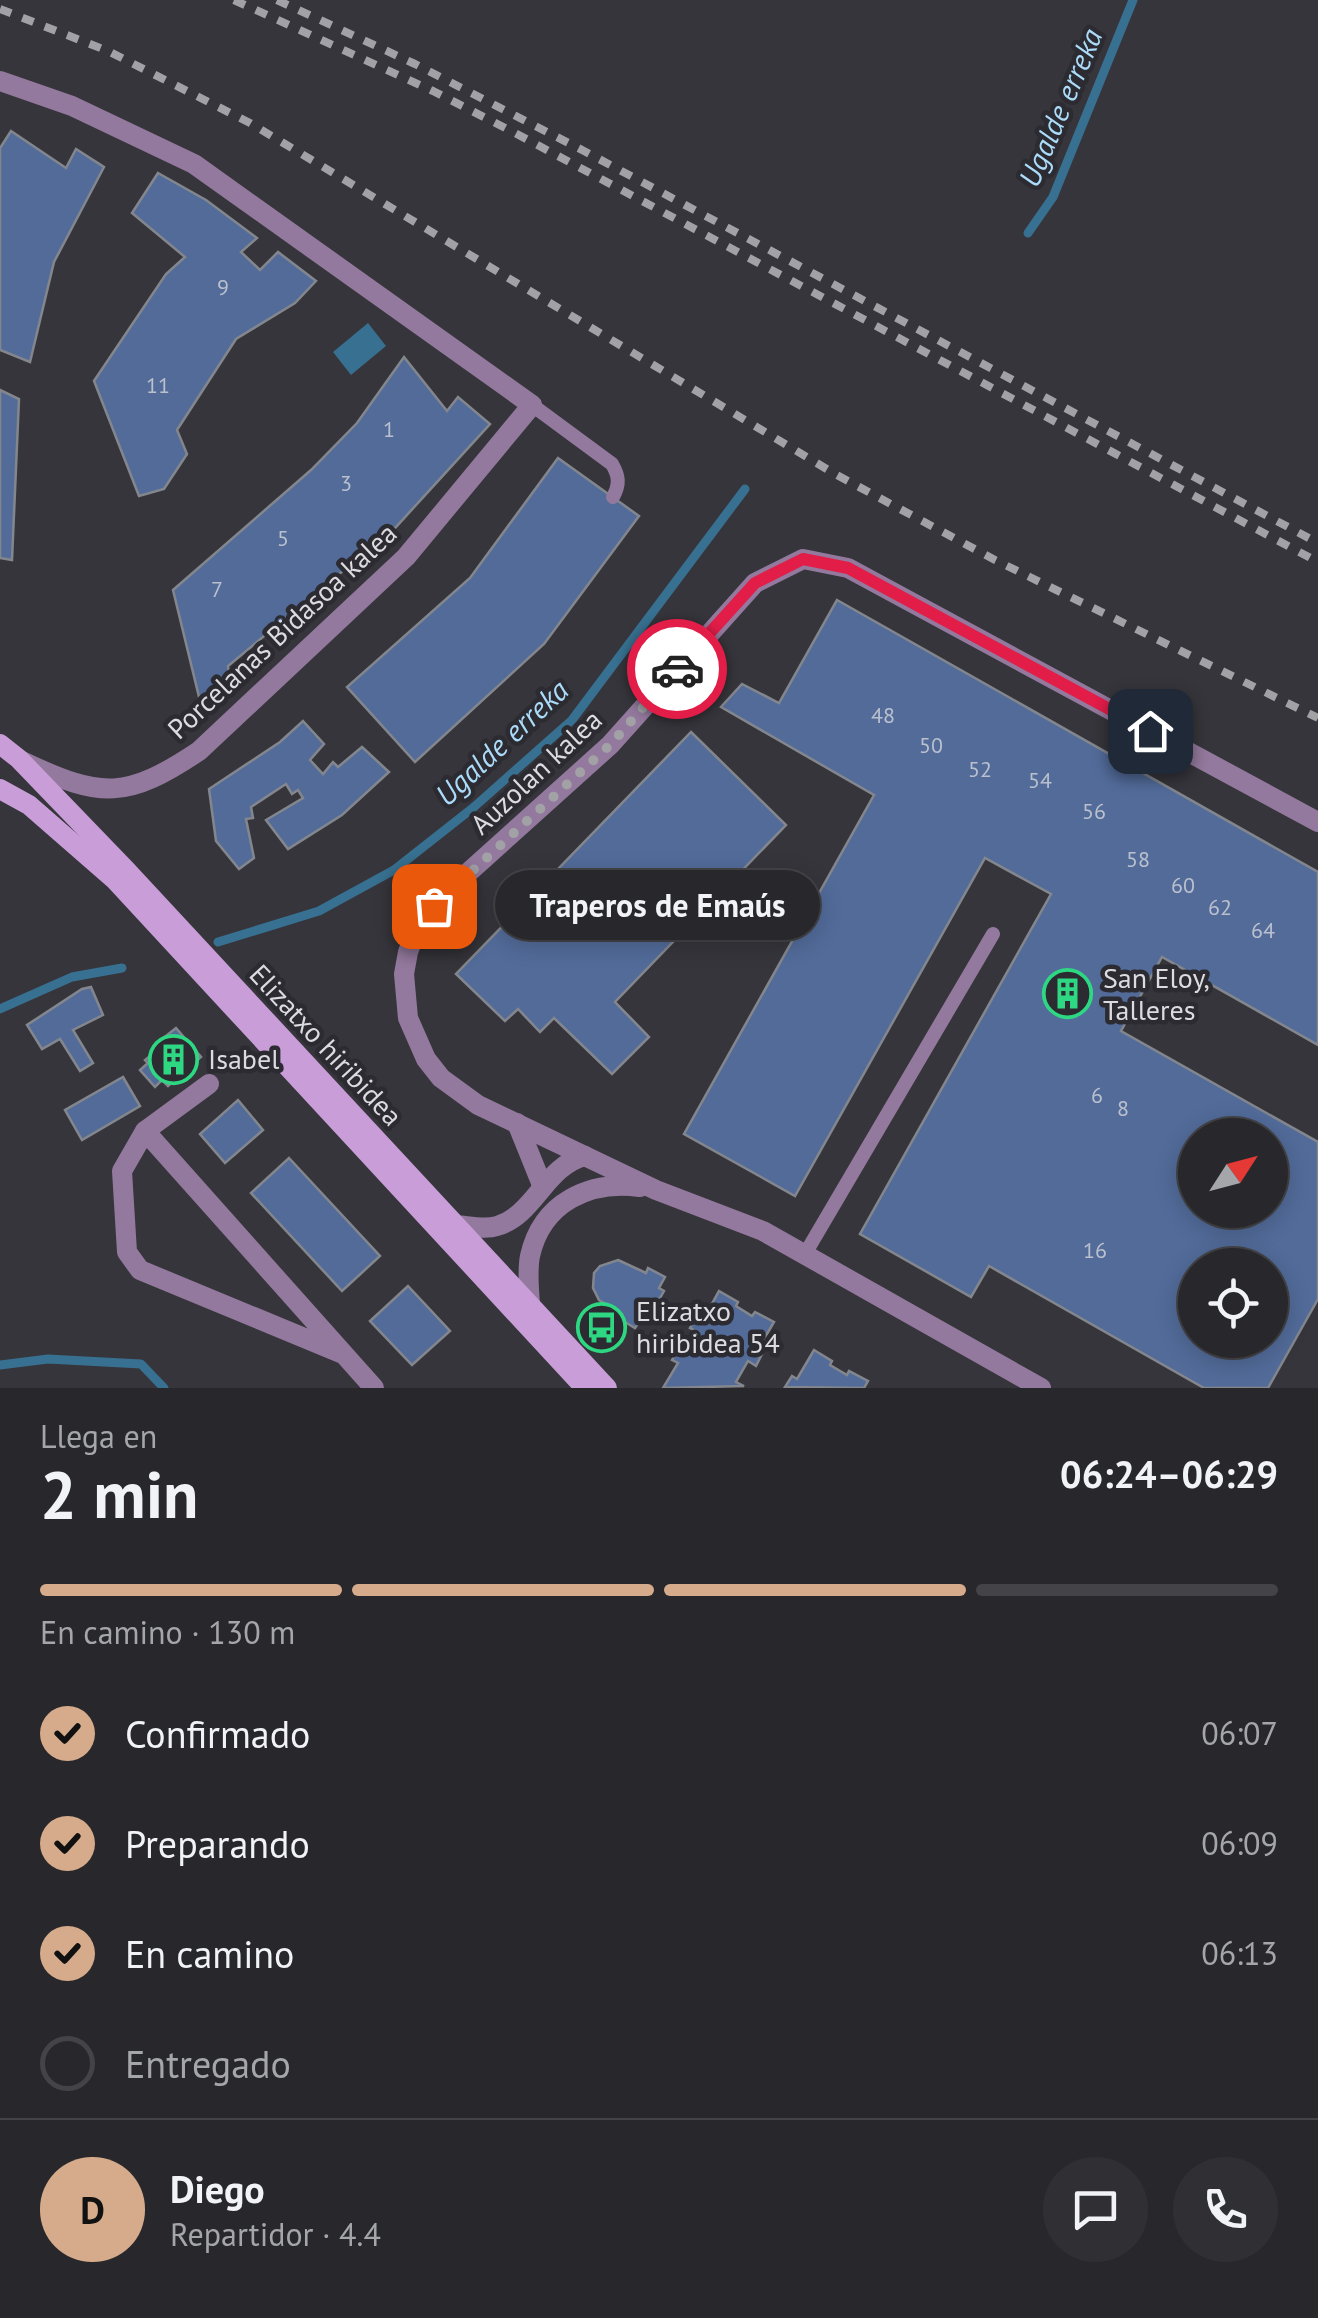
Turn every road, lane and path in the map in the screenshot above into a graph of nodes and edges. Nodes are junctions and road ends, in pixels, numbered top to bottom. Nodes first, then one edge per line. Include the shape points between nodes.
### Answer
1 (0, 81) edge
2 (532, 405) junction
3 (613, 497) dead end
4 (0, 744) edge
5 (19, 759) junction
6 (0, 789) edge
7 (1318, 822) edge
8 (993, 934) dead end
9 (209, 1084) dead end
10 (517, 1124) junction
11 (145, 1131) junction
12 (585, 1156) junction
13 (542, 1185) junction
14 (656, 1190) junction
15 (574, 1196) junction
16 (456, 1225) junction
17 (806, 1254) junction
18 (530, 1304) junction
19 (343, 1354) junction
20 (1032, 1386) edge
21 (374, 1388) edge
22 (585, 1388) edge
23 (607, 1388) edge

1 - 2 street via 72,106 194,164
2 - 3 lane via 612,464 618,474
2 - 5 street, Porcelanas Bidasoa kalea via 406,556 199,751 163,776 95,790
4 - 5 main road, Elizatxo hiribidea
5 - 16 main road, Elizatxo hiribidea
6 - 22 main road, Elizatxo hiribidea via 115,880
7 - 10 street, Auzolan kalea via 848,568 803,559 755,583 610,745 450,888 418,926 404,974 415,1039 458,1093
8 - 17 lane
9 - 11 street
10 - 12 street, Auzolan kalea
10 - 13 street
11 - 19 street
11 - 19 street via 122,1171 127,1252 140,1270
12 - 13 street
12 - 14 street, Auzolan kalea
12 - 15 street via 593,1174
13 - 16 street via 513,1220 493,1228
14 - 15 street, Auzolan kalea via 600,1186
14 - 17 street, Auzolan kalea
15 - 18 street via 533,1246
16 - 18 main road, Elizatxo hiribidea
17 - 20 street, Auzolan kalea
18 - 23 main road, Elizatxo hiribidea
19 - 21 street

